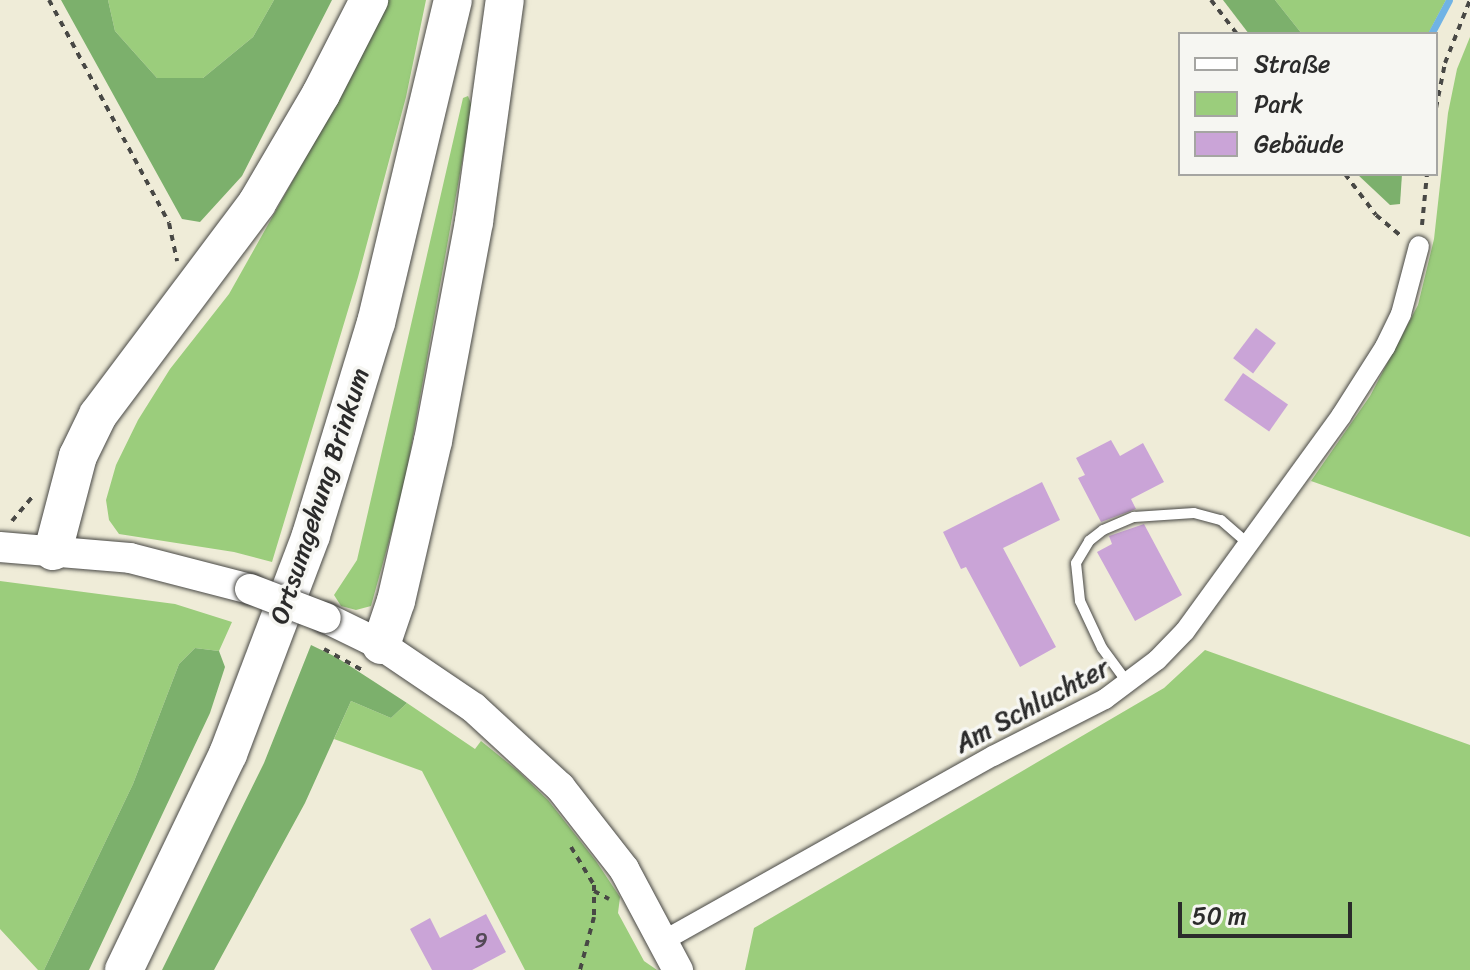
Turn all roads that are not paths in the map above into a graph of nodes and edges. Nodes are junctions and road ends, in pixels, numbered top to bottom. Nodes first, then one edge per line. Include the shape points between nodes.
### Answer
1 (369, 0) edge
2 (453, 0) edge
3 (505, 0) edge
4 (1419, 246) road end
5 (4, 536) edge
6 (1247, 543) junction
7 (53, 551) junction
8 (375, 659) junction
9 (1128, 683) junction
10 (663, 941) junction
11 (124, 970) edge
12 (678, 970) edge

1 - 7 highway via 257,203 98,415 78,456
2 - 11 highway, Ortsumgehung Brinkum via 376,323 311,535 228,754
3 - 8 highway via 474,222 433,441 396,601
4 - 6 street, Am Schluchter via 1401,314 1385,347
5 - 7 street
6 - 9 street, Am Schluchter via 1185,631
6 - 9 lane via 1221,520 1194,513 1134,517 1089,541 1076,563 1080,601 1102,648
7 - 8 street, bridge via 158,563 250,589
8 - 10 street via 474,708 560,787 624,869
9 - 10 street, Am Schluchter
10 - 12 street

